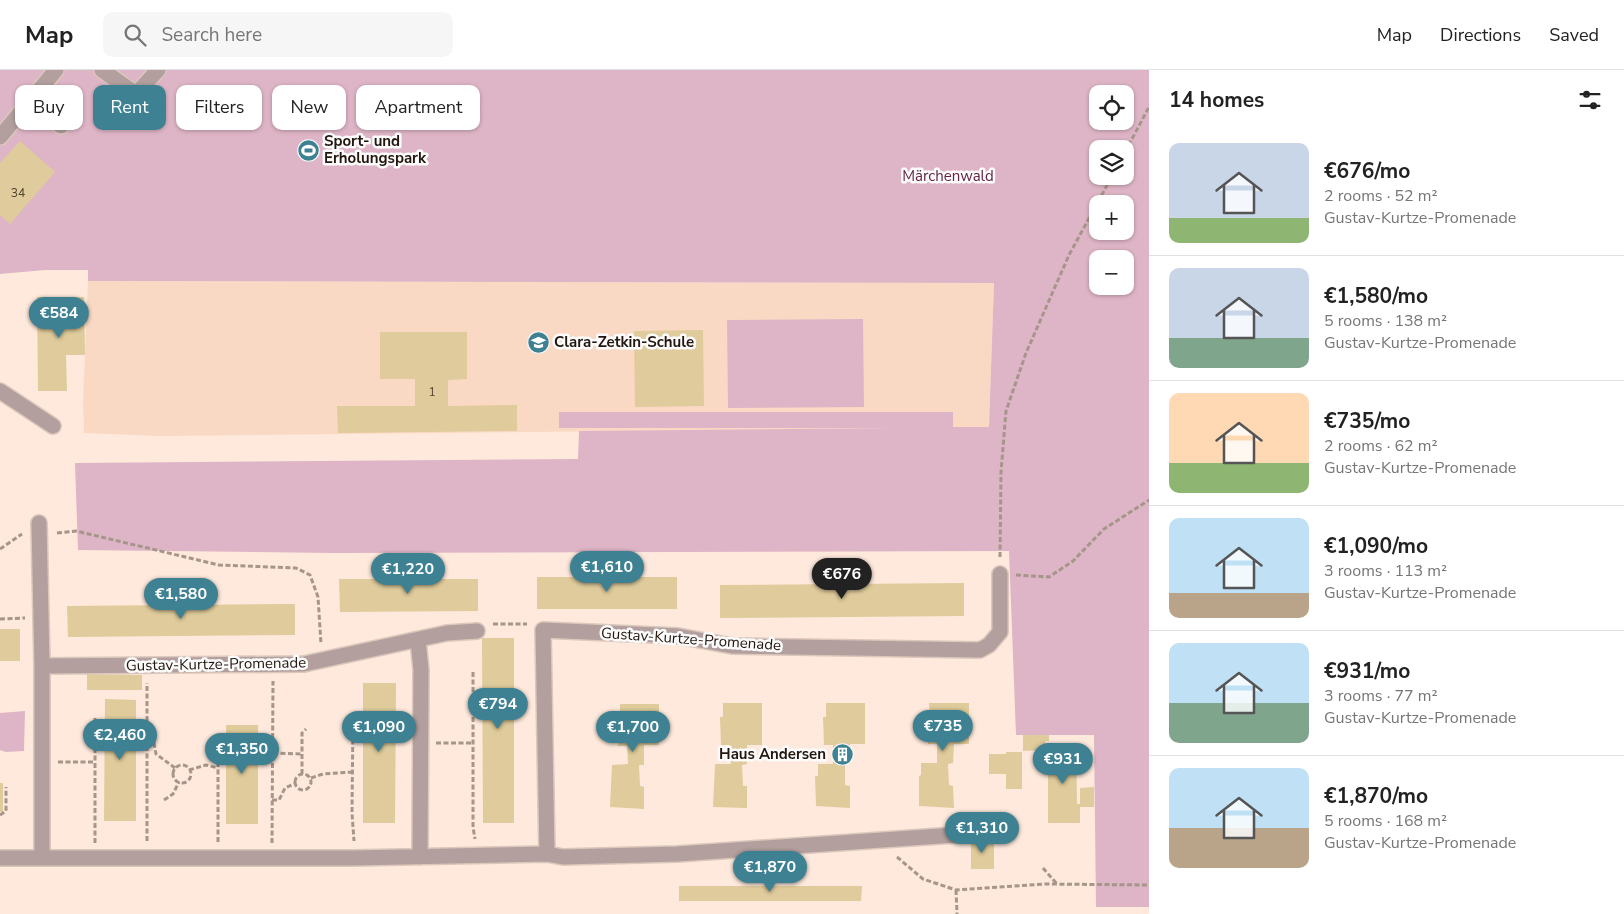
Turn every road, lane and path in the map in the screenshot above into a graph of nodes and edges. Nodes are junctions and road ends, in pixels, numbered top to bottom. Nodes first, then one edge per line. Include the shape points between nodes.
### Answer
1 (56, 70) edge
2 (102, 70) edge
3 (158, 70) edge
4 (44, 85) edge
5 (1149, 107) edge
6 (15, 120) edge
7 (0, 137) edge
8 (1131, 140) edge
9 (1107, 185) edge
10 (0, 391) edge
11 (53, 426) dead end
12 (1149, 500) edge
13 (39, 523) junction
14 (0, 549) edge
15 (1000, 574) junction
16 (0, 618) edge
17 (41, 618) junction
18 (543, 630) junction
19 (477, 631) joint
20 (418, 640) junction
21 (322, 662) junction
22 (147, 665) junction
23 (42, 666) junction
24 (273, 666) junction
25 (473, 672) dead end
26 (95, 716) dead end
27 (353, 717) dead end
28 (306, 730) dead end
29 (147, 733) junction
30 (421, 742) junction
31 (473, 743) junction
32 (218, 748) dead end
33 (273, 753) junction
34 (302, 754) junction
35 (42, 762) junction
36 (95, 762) junction
37 (175, 768) junction
38 (218, 768) junction
39 (189, 770) junction
40 (352, 772) junction
41 (302, 774) junction
42 (311, 778) junction
43 (179, 782) junction
44 (296, 783) junction
45 (6, 786) dead end
46 (164, 800) dead end
47 (272, 800) junction
48 (0, 815) edge
49 (955, 835) dead end
50 (892, 840) junction
51 (547, 854) junction
52 (147, 857) junction
53 (420, 857) junction
54 (476, 857) junction
55 (0, 858) edge
56 (42, 858) junction
57 (94, 858) junction
58 (218, 858) junction
59 (272, 858) junction
60 (354, 858) junction
61 (1043, 868) dead end
62 (1057, 884) junction
63 (1149, 885) edge
64 (956, 890) junction
65 (957, 914) edge

1 - 4 street
2 - 3 street via 136,94
5 - 8 path
6 - 7 street
9 - 15 path via 1061,273 1026,353 1006,412 1001,472
10 - 11 street
12 - 15 path via 1104,529 1073,561 1049,577
13 - 14 path
13 - 17 street
13 - 21 path via 52,534 76,531 219,565 296,568 310,575 318,597
15 - 18 street, Gustav-Kurtze-Promenade via 1000,632 980,650 732,646 678,636
16 - 17 path
17 - 23 street
18 - 19 path via 532,624 477,624
18 - 51 street
19 - 20 street, Gustav-Kurtze-Promenade via 447,633
20 - 21 street, Gustav-Kurtze-Promenade
20 - 30 street
21 - 24 street, Gustav-Kurtze-Promenade
22 - 23 street, Gustav-Kurtze-Promenade
22 - 24 street, Gustav-Kurtze-Promenade
22 - 29 path
23 - 35 street
24 - 33 path
25 - 31 path
26 - 36 path
27 - 40 path
28 - 34 path via 302,734
29 - 37 path via 152,733 156,754
29 - 52 path
30 - 31 path
30 - 53 street
31 - 54 path
32 - 38 path
33 - 34 path
33 - 47 path
34 - 41 path
35 - 36 path
35 - 56 street
36 - 57 path
37 - 39 path via 182,765
37 - 43 path via 173,776
38 - 39 path via 206,765
38 - 58 path
39 - 43 path via 189,778
40 - 42 path
40 - 60 path
41 - 42 path
41 - 44 path
42 - 44 path via 306,789 300,789
43 - 46 path
44 - 47 path via 285,788 279,800
45 - 48 path via 6,811
47 - 59 path
49 - 50 street
50 - 51 street via 677,854 563,857
50 - 64 path via 897,857 923,879
51 - 54 street
52 - 57 street
52 - 58 street
53 - 54 street
53 - 60 street
55 - 56 street
56 - 57 street
58 - 59 street
59 - 60 street
61 - 62 path
62 - 63 path
62 - 64 path
64 - 65 path

